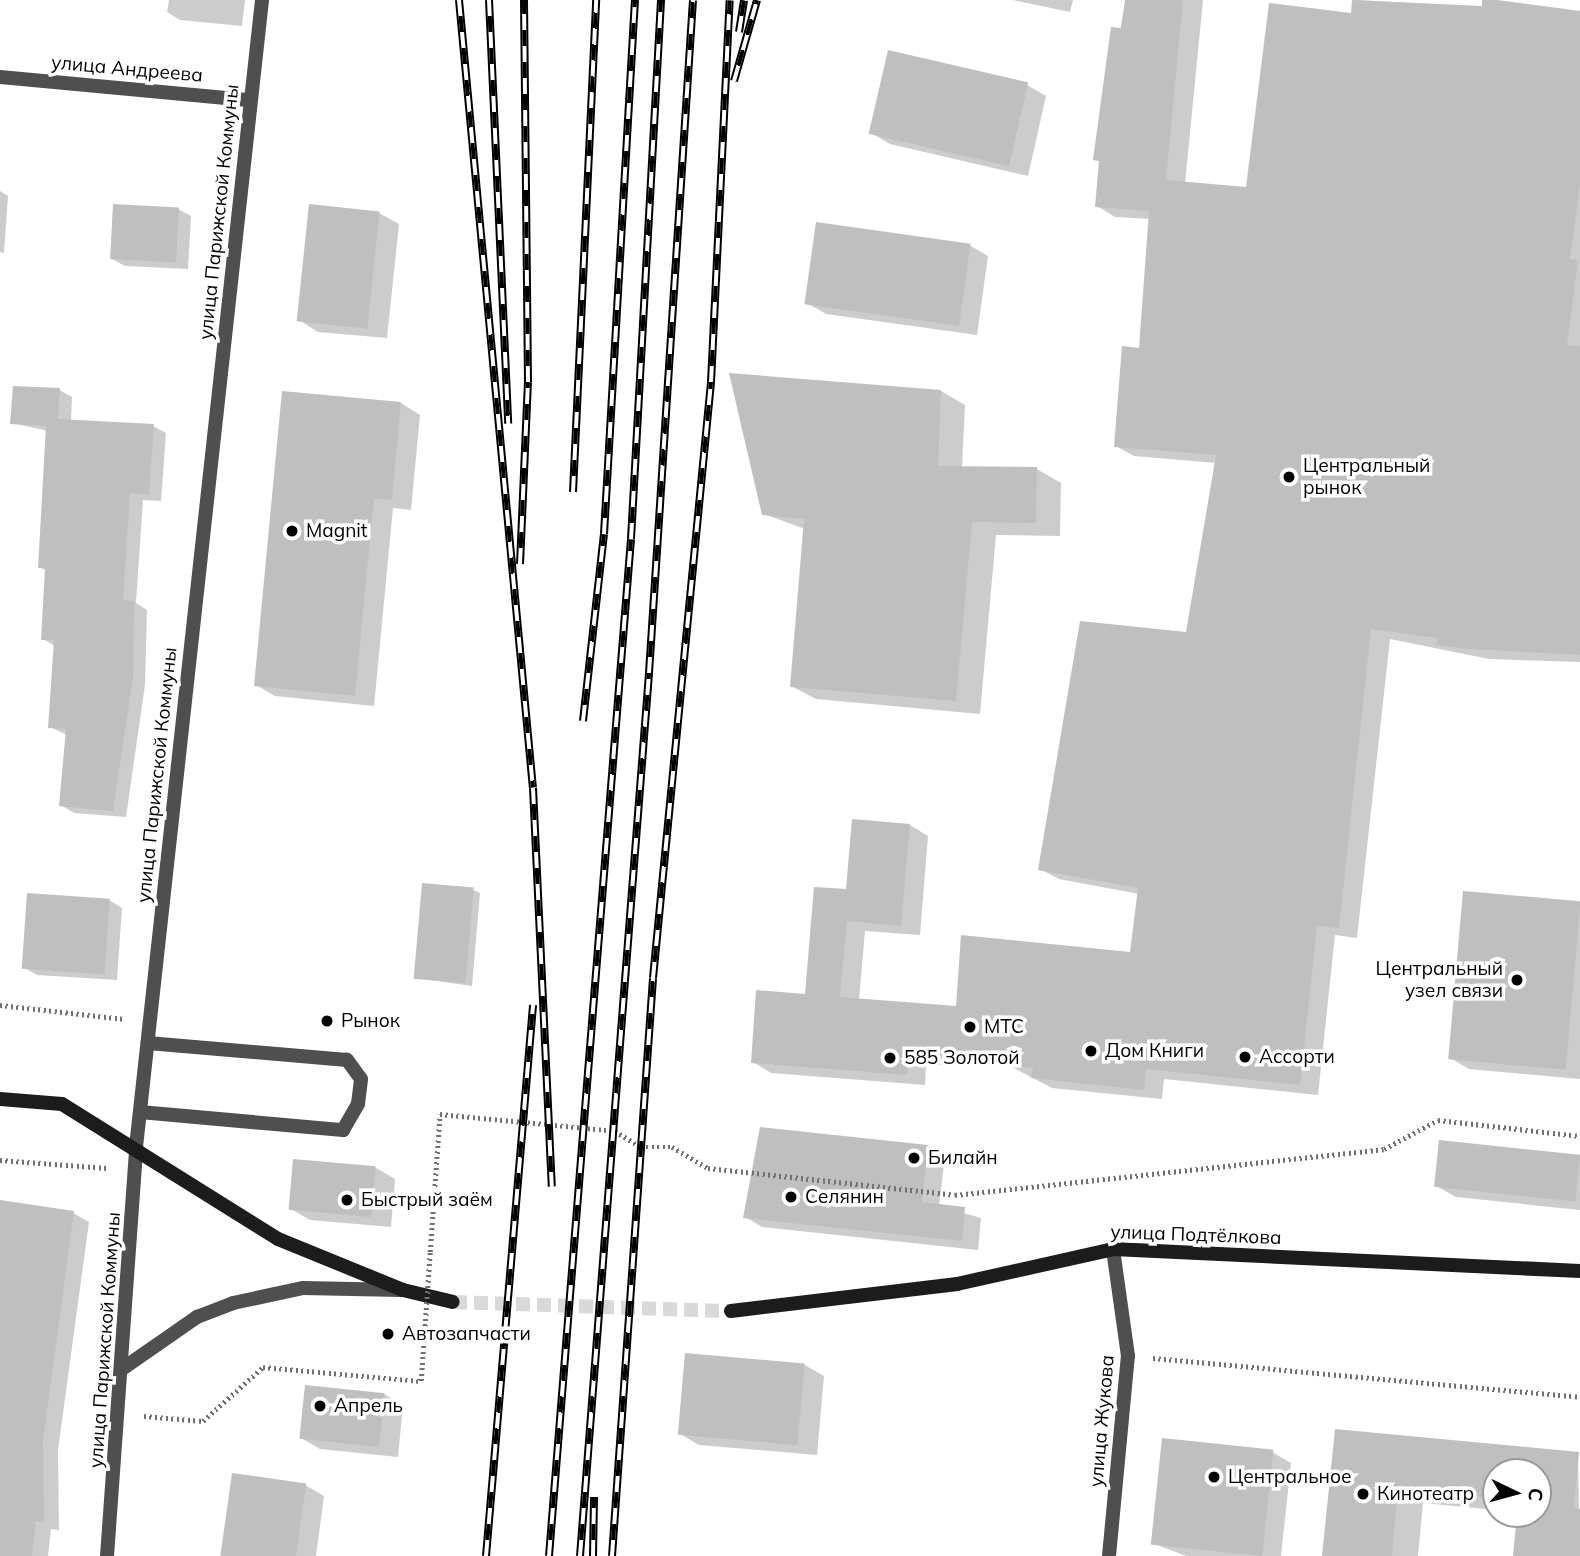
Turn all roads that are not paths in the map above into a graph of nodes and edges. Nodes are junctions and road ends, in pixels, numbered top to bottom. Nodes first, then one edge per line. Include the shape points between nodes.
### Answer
1 (262, 0) edge
2 (0, 77) edge
3 (250, 100) junction
4 (148, 1043) junction
5 (0, 1099) edge
6 (140, 1112) junction
7 (136, 1147) junction
8 (1113, 1249) junction
9 (1580, 1271) edge
10 (403, 1290) junction
11 (453, 1302) tunnel mouth
12 (731, 1311) tunnel mouth
13 (125, 1367) junction
14 (107, 1556) edge
15 (1109, 1556) edge

1 - 3 street, улица Парижской Коммуны
2 - 3 street, улица Андреева
3 - 4 street, улица Парижской Коммуны
4 - 6 street, улица Парижской Коммуны
4 - 6 street via 347,1060 361,1079 358,1104 342,1130
5 - 7 main road via 62,1104
6 - 7 street, улица Парижской Коммуны
7 - 10 main road via 278,1239
7 - 13 street, улица Парижской Коммуны
8 - 9 main road, улица Подтёлкова
8 - 12 main road, улица Подтёлкова via 957,1284
8 - 15 street, улица Жукова via 1128,1356
10 - 11 main road
10 - 13 street via 303,1288 233,1303 197,1317
13 - 14 street, улица Парижской Коммуны

